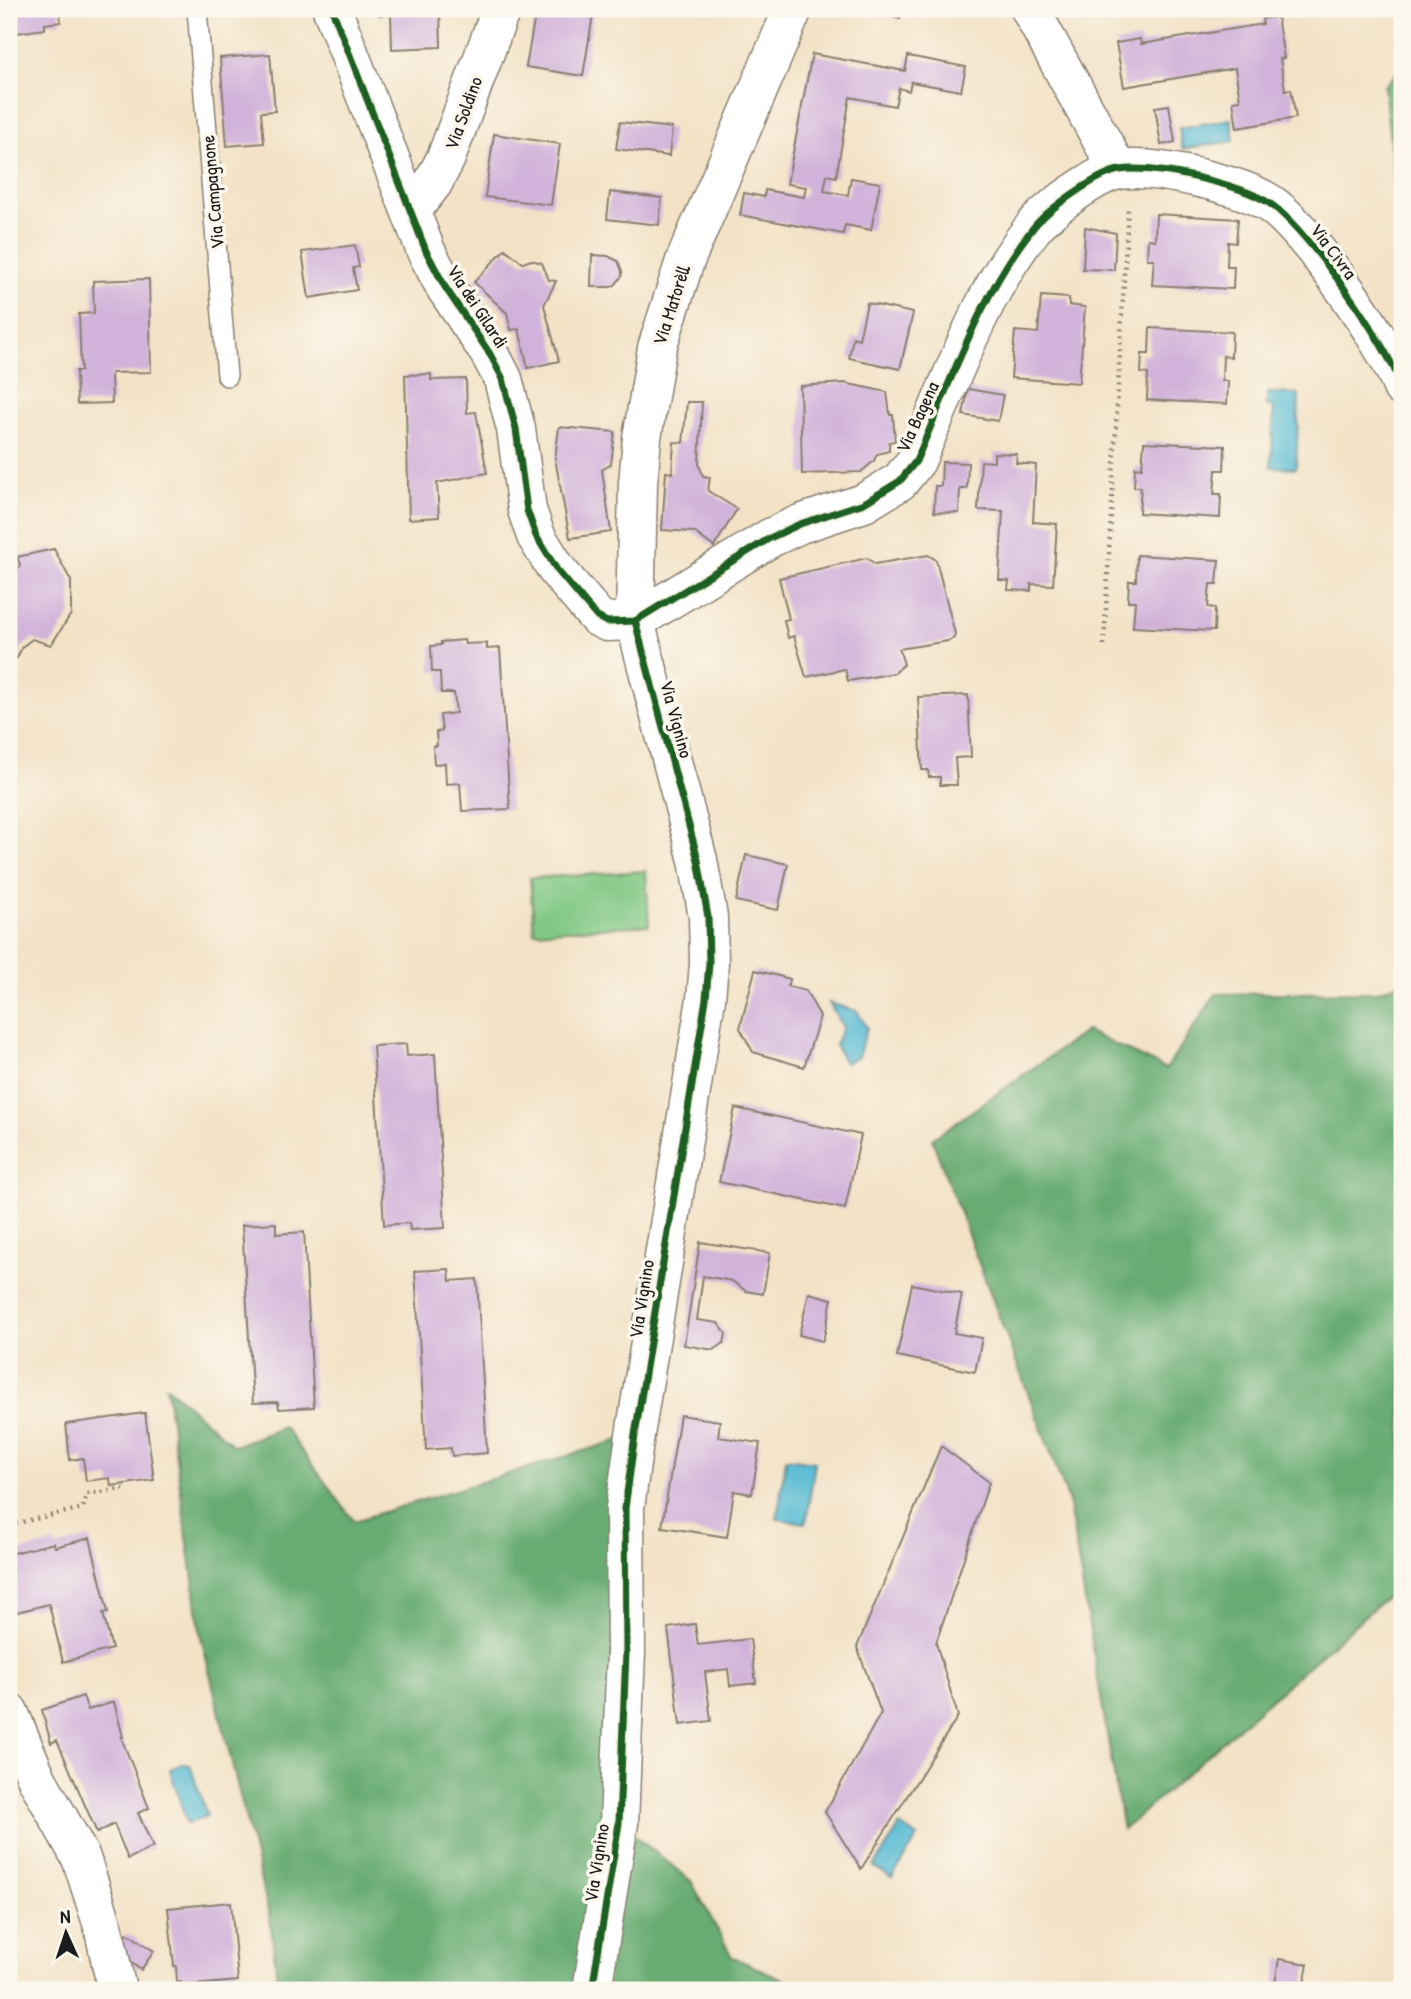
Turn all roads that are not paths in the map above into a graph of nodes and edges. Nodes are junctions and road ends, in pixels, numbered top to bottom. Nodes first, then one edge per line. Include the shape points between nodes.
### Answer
1 (197, 9) edge
2 (332, 9) edge
3 (501, 9) edge
4 (793, 9) edge
5 (1030, 9) edge
6 (1124, 170) junction
7 (411, 211) junction
8 (227, 376) dead end
9 (1402, 387) edge
10 (635, 621) junction
11 (9, 1712) edge
12 (117, 1990) edge
13 (592, 1990) edge

1 - 8 lane, Via Campagnone
2 - 7 street, Via dei Gilardi
3 - 7 street, Via Soldino via 446,158
4 - 10 street, Via Matorèll via 685,261 657,348 638,482
5 - 6 street
6 - 9 street, Via Civra via 1227,184 1271,204 1316,251 1372,332
6 - 10 street, Via Bagena via 1088,184 1034,227 982,311 916,461 900,481 864,503 770,538
7 - 10 street, Via dei Gilardi via 435,269 503,379 536,536 557,570 597,617 607,622
10 - 13 street, Via Vignino via 698,860 708,917 709,963 625,1508 626,1652 619,1823
11 - 12 street via 37,1779 81,1858

